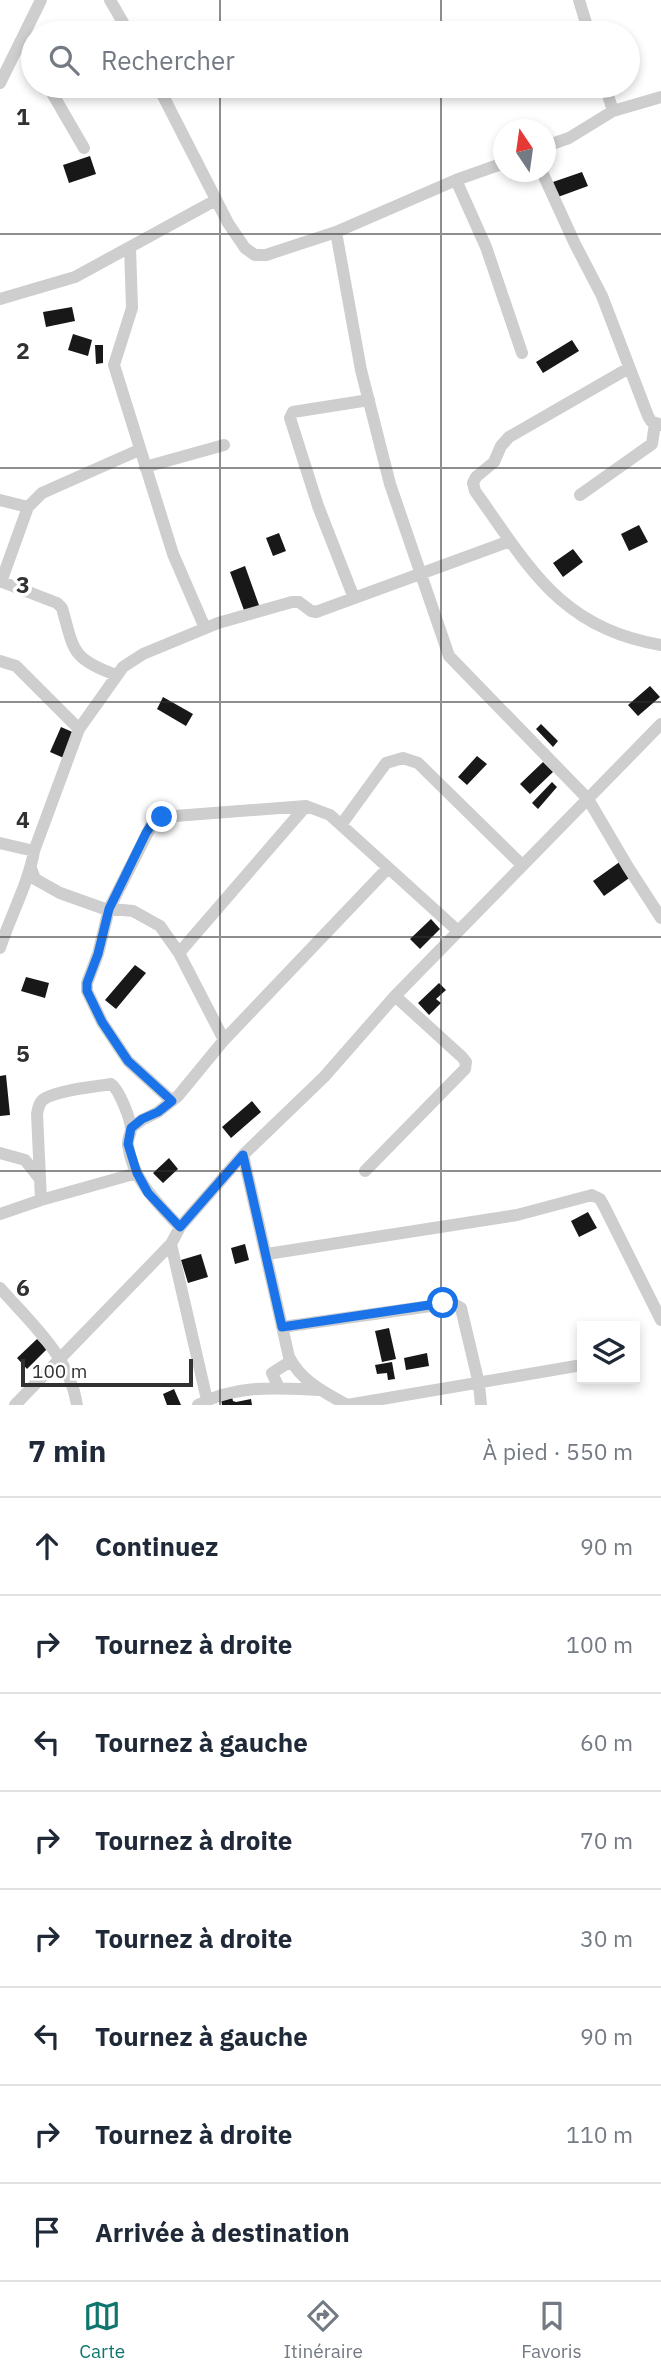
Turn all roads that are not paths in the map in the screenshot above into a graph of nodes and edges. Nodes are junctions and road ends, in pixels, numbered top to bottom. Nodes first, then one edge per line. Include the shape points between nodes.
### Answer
1 (41, 0) edge
2 (110, 0) edge
3 (579, 0) edge
4 (32, 21) edge
5 (123, 21) edge
6 (585, 21) edge
7 (21, 44) edge
8 (0, 83) edge
9 (661, 97) edge
10 (55, 98) edge
11 (164, 98) edge
12 (609, 98) edge
13 (613, 111) junction
14 (556, 142) edge
15 (84, 148) dead end
16 (493, 167) edge
17 (456, 180) junction
18 (547, 182) edge
19 (216, 200) junction
20 (337, 232) junction
21 (130, 247) junction
22 (0, 299) edge
23 (522, 353) dead end
24 (629, 368) junction
25 (369, 400) junction
26 (658, 424) edge
27 (224, 445) dead end
28 (139, 450) junction
29 (145, 467) junction
30 (580, 495) dead end
31 (0, 500) edge
32 (28, 507) junction
33 (510, 541) junction
34 (422, 574) junction
35 (1, 582) edge
36 (354, 598) junction
37 (205, 628) junction
38 (661, 645) edge
39 (0, 662) edge
40 (116, 675) junction
41 (661, 724) edge
42 (79, 729) junction
43 (588, 799) junction
44 (306, 806) junction
45 (341, 825) junction
46 (0, 843) edge
47 (34, 850) junction
48 (522, 865) junction
49 (31, 868) junction
50 (387, 868) junction
51 (109, 909) junction
52 (661, 918) edge
53 (458, 931) junction
54 (0, 948) edge
55 (179, 953) junction
56 (396, 996) junction
57 (224, 1040) junction
58 (172, 1101) junction
59 (131, 1128) junction
60 (0, 1153) edge
61 (243, 1155) junction
62 (365, 1171) dead end
63 (137, 1173) junction
64 (40, 1179) junction
65 (41, 1200) junction
66 (0, 1214) edge
67 (180, 1227) junction
68 (171, 1244) junction
69 (267, 1254) junction
70 (0, 1288) edge
71 (661, 1320) edge
72 (282, 1327) junction
73 (60, 1356) junction
74 (291, 1361) junction
75 (577, 1366) edge
76 (479, 1384) junction
77 (279, 1388) junction
78 (320, 1390) junction
79 (202, 1403) edge
80 (15, 1405) edge
81 (77, 1405) edge
82 (481, 1405) edge

1 - 4 street
2 - 5 street
3 - 6 street
7 - 8 street
9 - 13 street
10 - 15 street
11 - 19 street
12 - 13 street
13 - 14 street
16 - 17 street
17 - 20 street
17 - 23 street via 486,247
18 - 24 street via 602,296
19 - 20 street via 245,248 255,255
19 - 21 street
20 - 25 street
21 - 22 street via 75,277
21 - 28 street via 132,308 114,365
24 - 26 street via 649,416
24 - 33 street via 509,437 494,462 476,477 475,491
25 - 34 street via 390,484
25 - 36 street via 293,412 290,418
26 - 30 street via 652,444
27 - 29 street
28 - 29 street
28 - 32 street via 53,486
29 - 37 street via 173,554
31 - 32 street
32 - 35 street
33 - 34 street
33 - 38 street via 540,581 573,612 604,630
34 - 36 street
34 - 43 street via 449,656
35 - 40 street via 57,603 77,655 92,667
36 - 37 street via 316,612 299,601 292,602
37 - 40 street via 143,654
39 - 42 street via 16,666
40 - 42 street
41 - 43 street
42 - 47 street
43 - 48 street
43 - 52 street
44 - 45 street via 330,815
44 - 51 street via 162,817 153,822
44 - 55 street
45 - 48 street via 386,763 403,758 418,763
45 - 50 street
46 - 47 street
47 - 49 street
48 - 53 street
49 - 51 street via 44,886
49 - 54 street
50 - 53 street
50 - 57 street
51 - 55 street via 147,917 160,926
51 - 58 street via 87,991 128,1061
53 - 56 street
55 - 57 street
56 - 61 street via 324,1077
56 - 62 street via 462,1057 466,1069
57 - 58 street
58 - 59 street
59 - 63 street via 128,1144
59 - 64 street via 111,1084 44,1099 37,1114
60 - 64 street via 24,1160
61 - 67 street
61 - 69 street
63 - 65 street
63 - 67 street via 148,1193
64 - 65 street
65 - 66 street
67 - 68 street
68 - 73 street
68 - 79 street
69 - 71 street via 517,1215 592,1195 604,1206
69 - 72 street
70 - 73 street
72 - 74 street
72 - 76 street via 452,1303 461,1308
73 - 80 street
73 - 81 street
74 - 77 street via 272,1373
74 - 78 street
75 - 76 street
76 - 78 street via 347,1405
76 - 82 street
77 - 78 street
77 - 79 street via 230,1392

